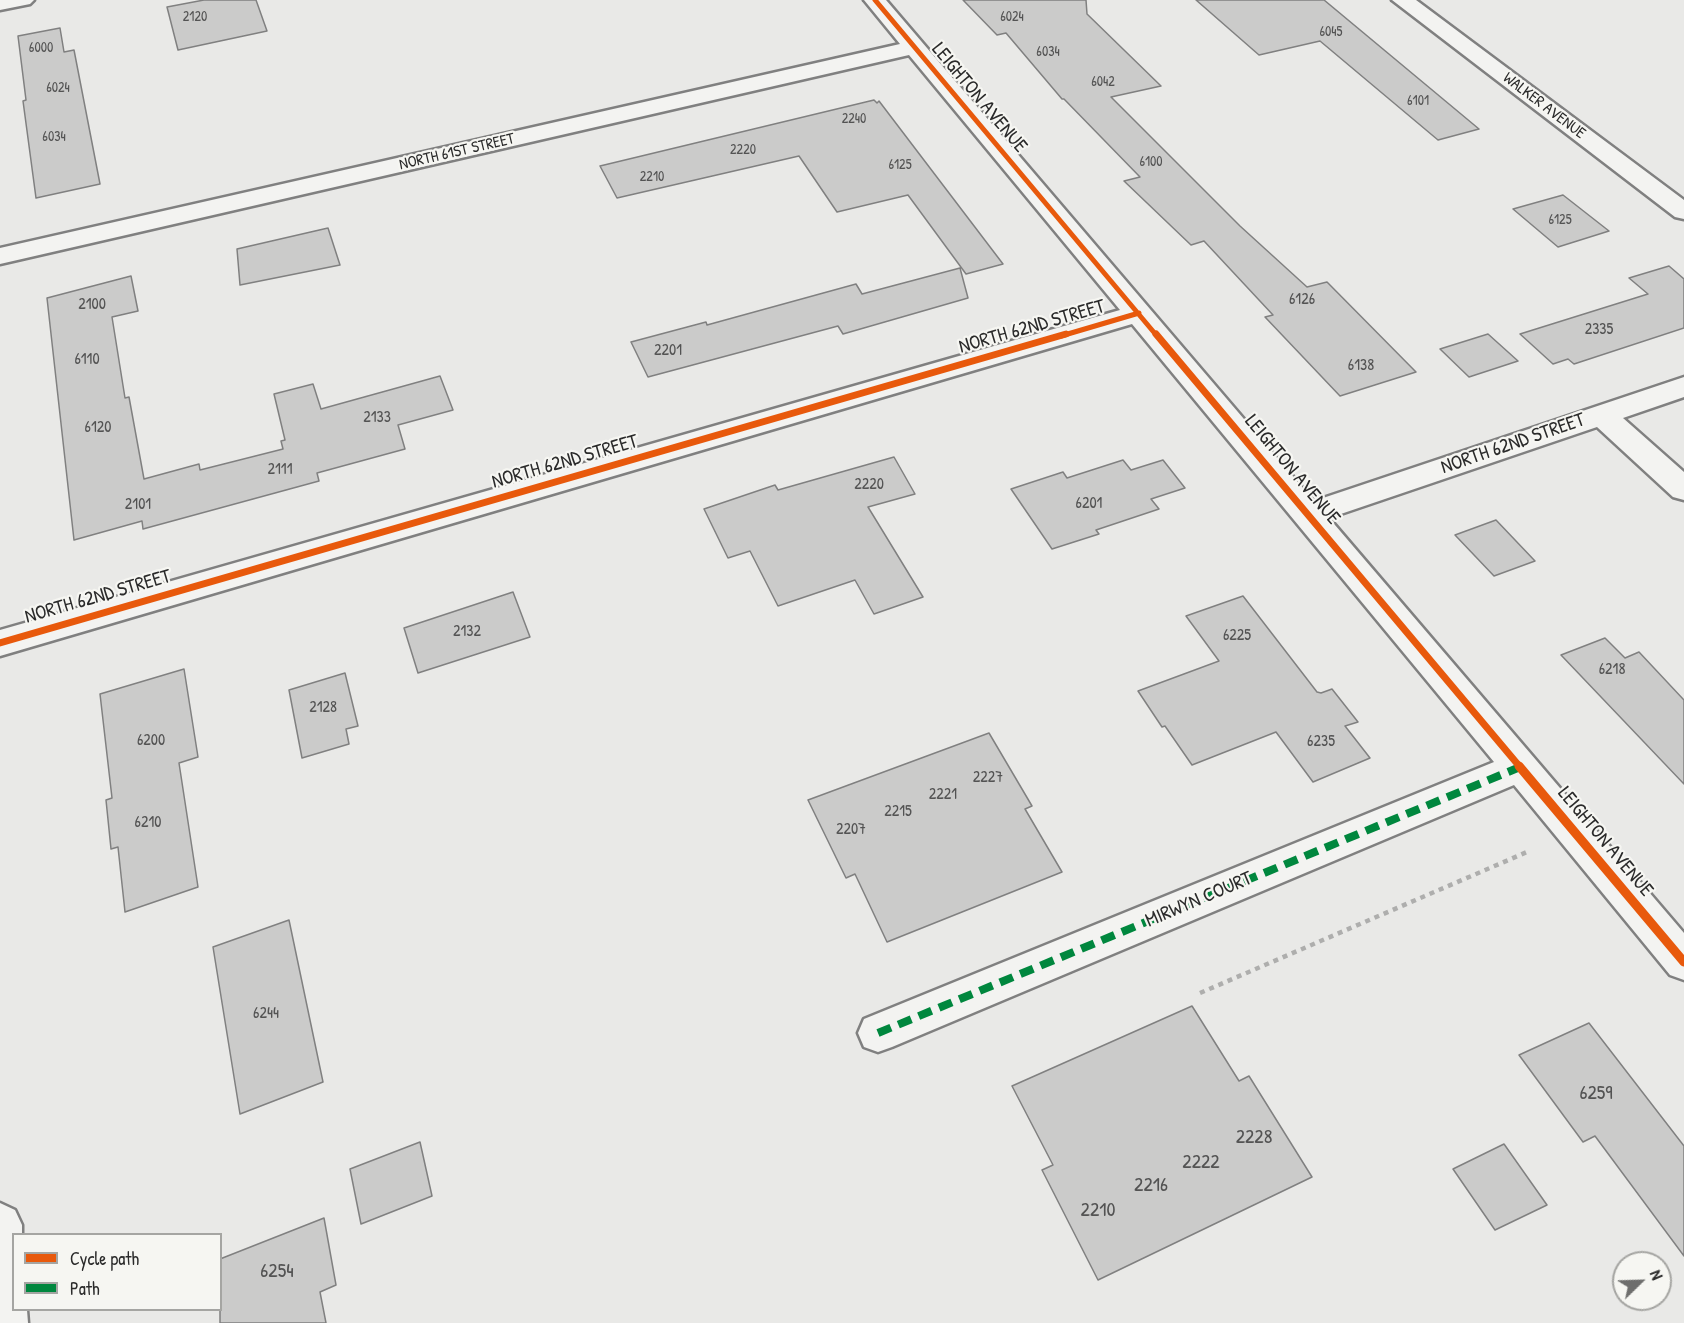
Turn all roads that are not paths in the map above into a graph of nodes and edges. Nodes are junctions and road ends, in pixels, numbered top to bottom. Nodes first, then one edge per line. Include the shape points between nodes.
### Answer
1 (24, 0) edge
2 (875, 0) edge
3 (1403, 0) edge
4 (0, 4) edge
5 (914, 47) junction
6 (1684, 212) edge
7 (0, 256) edge
8 (1139, 314) junction
9 (1684, 387) edge
10 (1601, 414) junction
11 (1684, 489) edge
12 (1308, 514) junction
13 (0, 643) edge
14 (1520, 767) junction
15 (1684, 962) edge
16 (878, 1034) dead end
17 (0, 1225) edge
18 (5, 1323) edge

1 - 4 street
2 - 5 street, LEIGHTON AVENUE
3 - 6 street, WALKER AVENUE
5 - 7 street, NORTH 61ST STREET
5 - 8 street, LEIGHTON AVENUE
8 - 12 street, LEIGHTON AVENUE
8 - 13 street, NORTH 62ND STREET
9 - 10 street, NORTH 62ND STREET
10 - 11 street
10 - 12 street, NORTH 62ND STREET
12 - 14 street, LEIGHTON AVENUE
14 - 15 street, LEIGHTON AVENUE
14 - 16 street, MIRWYN COURT
17 - 18 street

